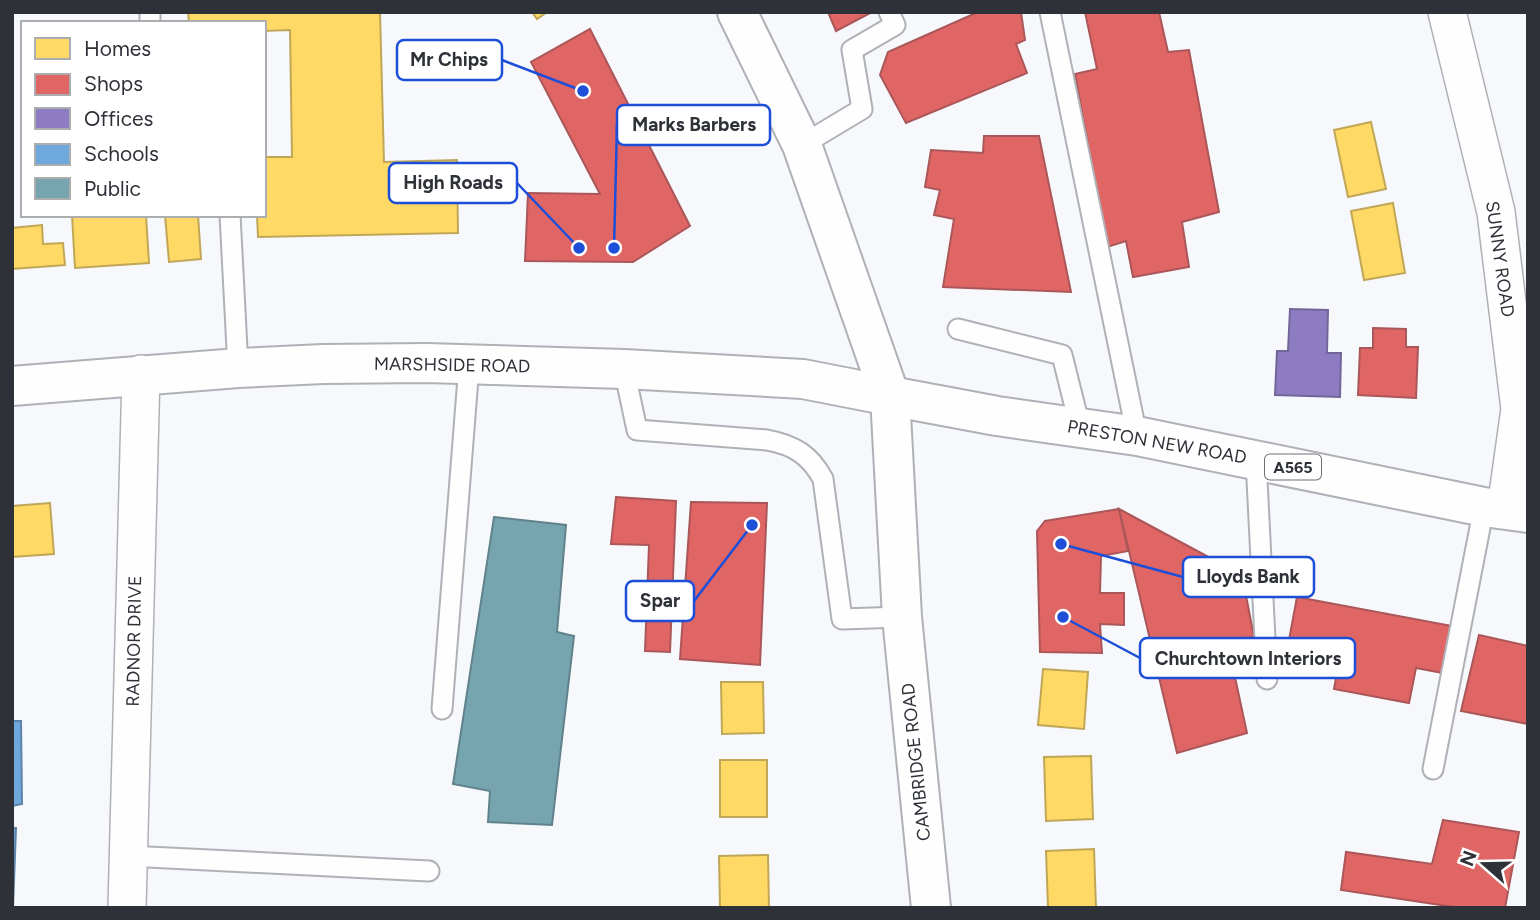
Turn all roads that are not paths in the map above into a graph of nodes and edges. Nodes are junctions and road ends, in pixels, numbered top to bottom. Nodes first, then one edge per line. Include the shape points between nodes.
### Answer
1 (737, 12) edge
2 (889, 12) edge
3 (1050, 12) edge
4 (1447, 12) edge
5 (802, 145) junction
6 (230, 217) edge
7 (958, 329) dead end
8 (470, 365) junction
9 (238, 368) junction
10 (624, 369) junction
11 (141, 374) junction
12 (12, 386) edge
13 (890, 396) junction
14 (1080, 427) junction
15 (1137, 436) junction
16 (1256, 460) junction
17 (1506, 510) edge
18 (902, 617) junction
19 (1267, 679) dead end
20 (442, 709) dead end
21 (1433, 769) dead end
22 (128, 856) junction
23 (429, 870) dead end
24 (127, 908) edge
25 (931, 908) edge

1 - 5 main road
2 - 5 lane via 895,25 852,50 862,109
3 - 15 lane
4 - 17 street, SUNNY ROAD via 1496,212 1520,409
5 - 13 main road
6 - 9 lane
7 - 14 lane via 1062,355
8 - 9 main road, MARSHSIDE ROAD
8 - 10 main road, MARSHSIDE ROAD
8 - 20 lane
9 - 11 main road, MARSHSIDE ROAD
10 - 13 main road, MARSHSIDE ROAD via 803,379
10 - 18 lane via 637,430 767,440 802,451 823,479 842,619
11 - 12 main road, MARSHSIDE ROAD
11 - 22 street, RADNOR DRIVE
13 - 14 main road, PRESTON NEW ROAD / A565
13 - 18 main road
14 - 15 main road, PRESTON NEW ROAD / A565
15 - 16 main road, PRESTON NEW ROAD / A565
16 - 17 main road, PRESTON NEW ROAD / A565
16 - 19 lane
17 - 21 lane
18 - 25 main road, CAMBRIDGE ROAD
22 - 23 lane
22 - 24 street, RADNOR DRIVE

